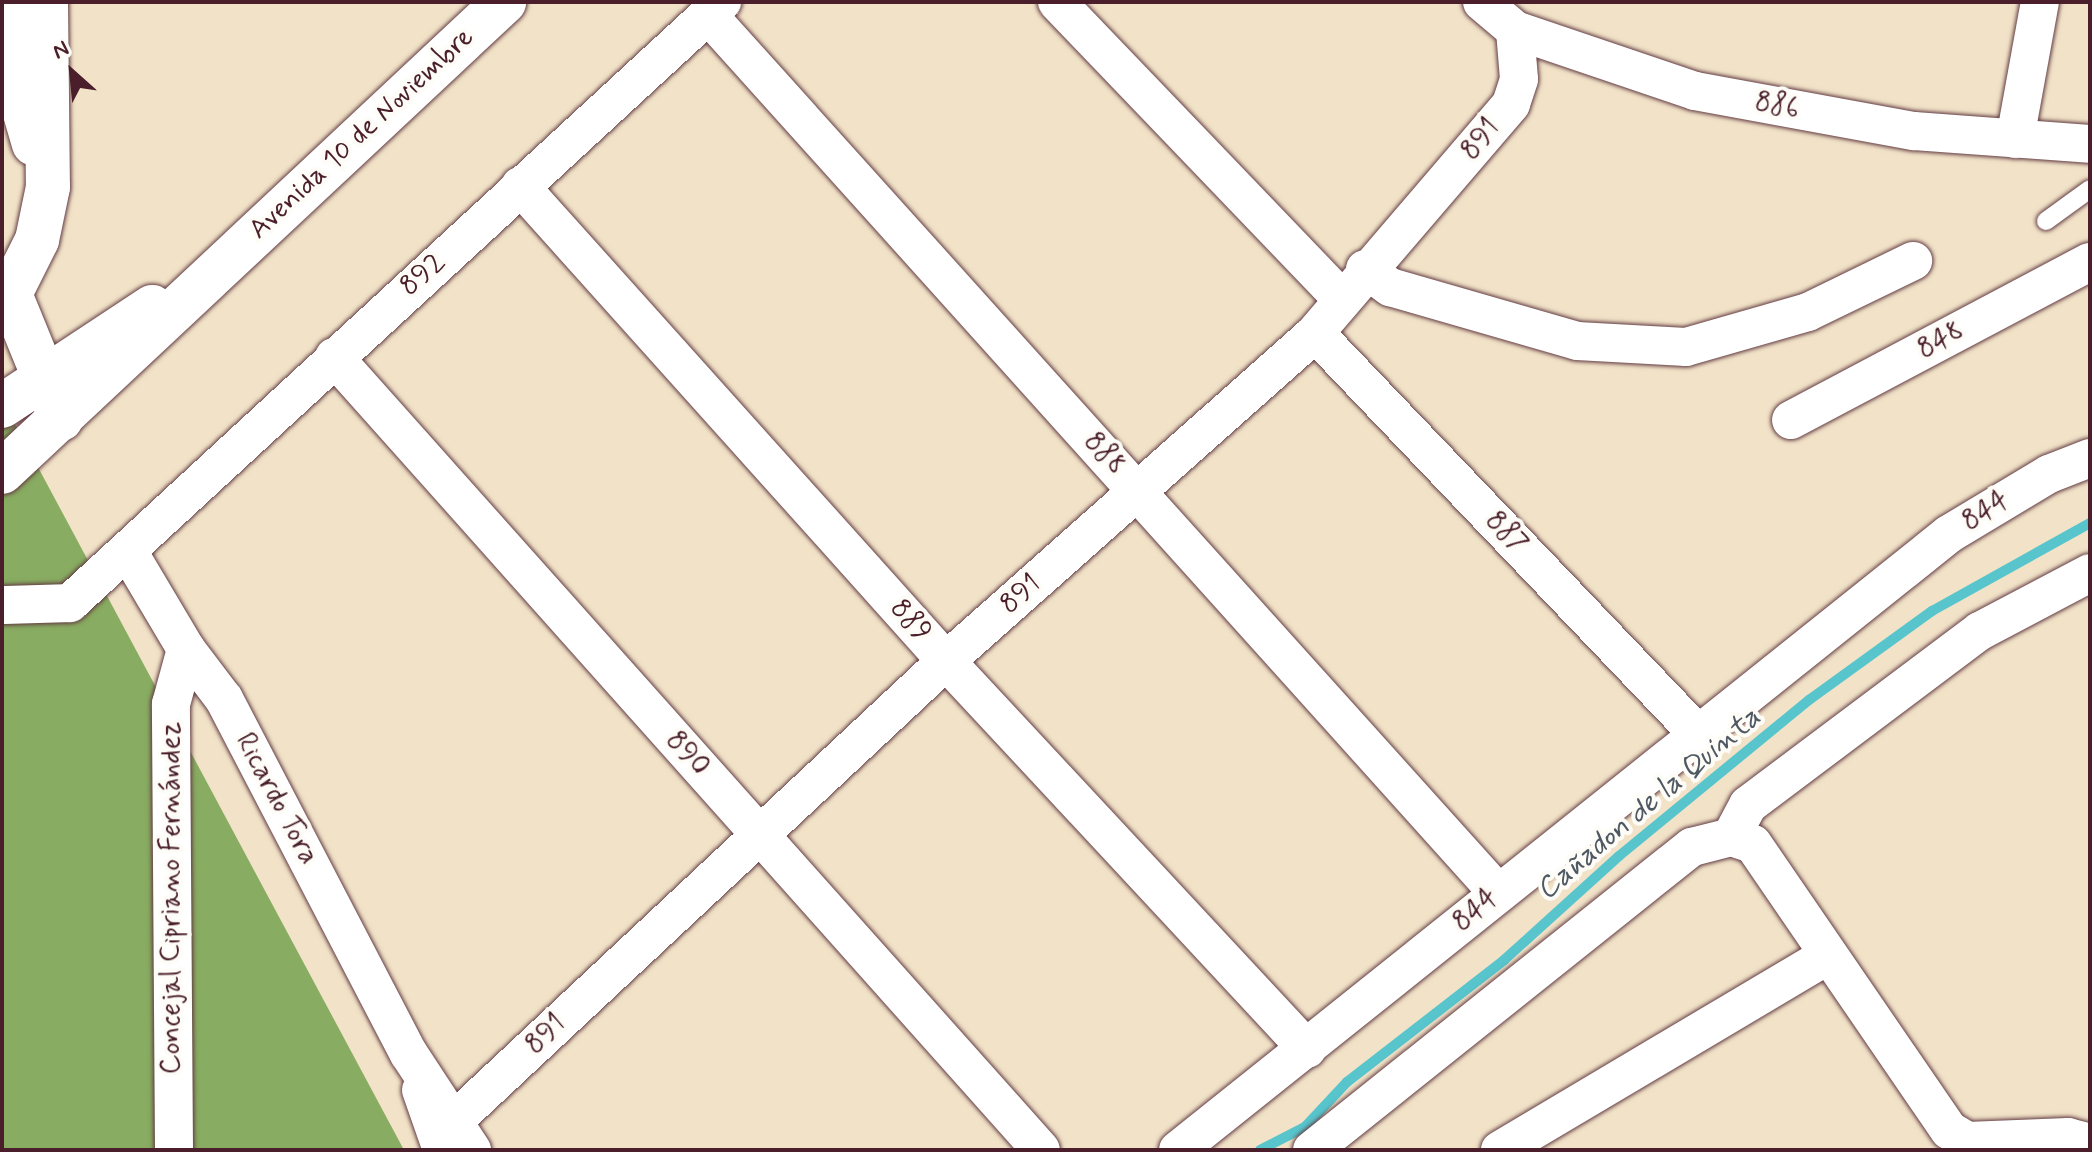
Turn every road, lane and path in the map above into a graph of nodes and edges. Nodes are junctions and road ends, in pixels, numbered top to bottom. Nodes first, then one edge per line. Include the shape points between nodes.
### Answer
1 (10, 2) edge
2 (46, 2) edge
3 (504, 2) edge
4 (1057, 2) edge
5 (1482, 2) edge
6 (2040, 2) edge
7 (715, 9) edge
8 (1515, 30) junction
9 (2015, 139) junction
10 (2090, 144) edge
11 (48, 182) junction
12 (520, 186) junction
13 (2090, 189) edge
14 (2046, 221) dead end
15 (1913, 261) dead end
16 (2090, 262) edge
17 (220, 267) junction
18 (1365, 269) junction
19 (6, 286) edge
20 (1341, 298) junction
21 (1315, 333) junction
22 (334, 357) junction
23 (39, 377) junction
24 (2, 406) edge
25 (61, 419) junction
26 (1791, 420) dead end
27 (2090, 458) edge
28 (2, 472) edge
29 (1138, 492) junction
30 (129, 553) junction
31 (2090, 573) edge
32 (2, 605) edge
33 (186, 649) junction
34 (946, 661) junction
35 (1696, 732) junction
36 (760, 837) junction
37 (1731, 837) junction
38 (1498, 893) junction
39 (1829, 955) junction
40 (1307, 1049) junction
41 (457, 1140) edge
42 (2090, 1143) edge
43 (174, 1150) edge
44 (1041, 1150) edge
45 (1178, 1150) edge
46 (1312, 1150) edge
47 (1500, 1150) edge

1 - 11 main road via 14,77
2 - 11 main road
3 - 17 main road, Avenida 10 de Noviembre
4 - 20 street
5 - 8 street, 886
6 - 9 street
7 - 12 street, 892
7 - 29 street, 888
8 - 9 street, 886 via 1695,91 1914,131
8 - 18 street, 891 via 1519,79 1511,104
9 - 10 street, 886
11 - 19 main road via 37,240
12 - 22 street, 892
12 - 34 street, 889
13 - 14 lane
15 - 18 street via 1808,312 1686,347 1577,341 1390,287
16 - 26 street, 848
17 - 23 main road, Avenida 10 de Noviembre
17 - 25 main road, Avenida 10 de Noviembre
18 - 20 street, 891
19 - 23 main road
20 - 21 street, 891
21 - 29 street, 891
21 - 35 street, 887
22 - 30 street, 892
22 - 36 street, 890
23 - 24 main road, Avenida 10 de Noviembre
23 - 25 main road
25 - 28 main road, Avenida 10 de Noviembre
27 - 35 street, 844 via 2049,474 1949,534
29 - 34 street, 891
29 - 38 street, 888
30 - 32 street, 892 via 70,603
30 - 33 street, Ricardo Tora
31 - 37 street via 1980,631 1748,805
33 - 41 street, Ricardo Tora via 224,699
33 - 43 street, Concejal Cipriano Fernández via 171,704
34 - 36 street, 891
34 - 40 street, 889
35 - 38 street, 844
36 - 41 street, 891
36 - 44 street, 890
37 - 39 street via 1753,844
37 - 46 street via 1692,847
38 - 40 street, 844
39 - 42 street via 1949,1130 1967,1141 2068,1137
39 - 47 street
40 - 45 street, 844

